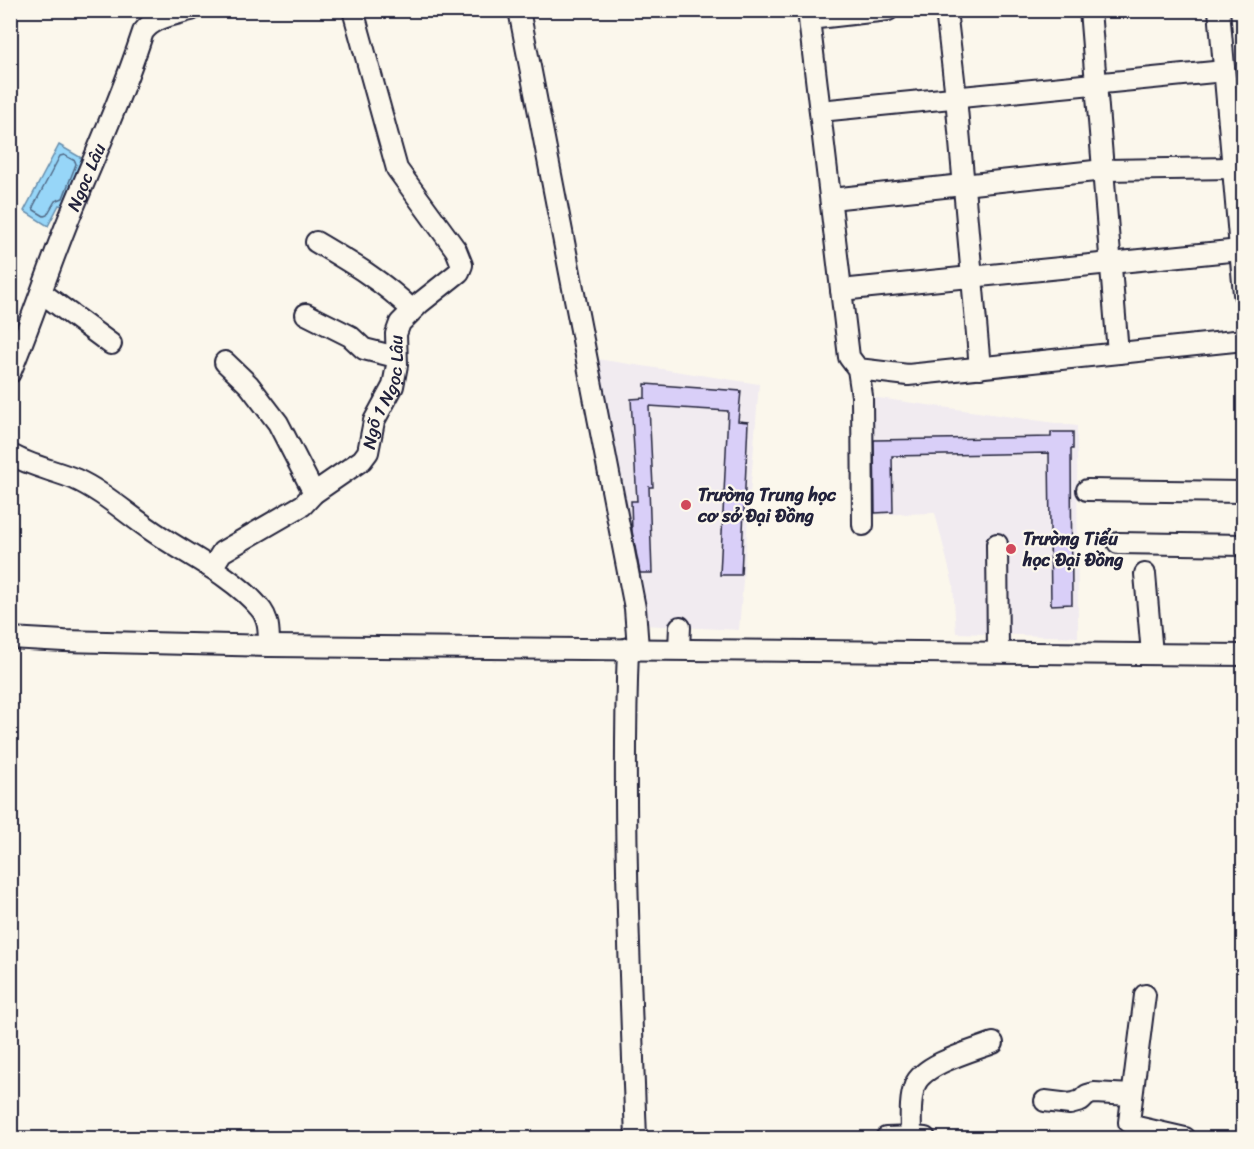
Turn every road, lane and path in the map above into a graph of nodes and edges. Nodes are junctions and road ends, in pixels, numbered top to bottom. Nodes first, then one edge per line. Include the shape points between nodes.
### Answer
1 (191, 10) edge
2 (353, 10) edge
3 (519, 10) edge
4 (888, 10) edge
5 (946, 10) edge
6 (1090, 10) edge
7 (1219, 10) edge
8 (1224, 71) junction
9 (1096, 83) junction
10 (1235, 89) edge
11 (956, 97) junction
12 (820, 111) junction
13 (1236, 164) edge
14 (1104, 170) junction
15 (964, 186) junction
16 (831, 200) junction
17 (316, 242) dead end
18 (1240, 250) junction
19 (1112, 262) junction
20 (970, 277) junction
21 (842, 290) junction
22 (42, 293) junction
23 (1244, 294) edge
24 (412, 310) junction
25 (306, 314) dead end
26 (1244, 340) edge
27 (111, 344) dead end
28 (1118, 353) junction
29 (396, 357) junction
30 (225, 362) dead end
31 (980, 368) junction
32 (858, 369) junction
33 (10, 373) edge
34 (10, 454) edge
35 (1087, 490) dead end
36 (1244, 492) edge
37 (314, 493) junction
38 (863, 525) dead end
39 (1118, 543) dead end
40 (997, 544) dead end
41 (1244, 545) edge
42 (212, 568) junction
43 (1145, 574) dead end
44 (680, 627) dead end
45 (10, 638) edge
46 (269, 646) junction
47 (633, 648) junction
48 (679, 648) junction
49 (998, 652) junction
50 (1152, 654) junction
51 (1244, 655) edge
52 (1145, 995) dead end
53 (993, 1043) dead end
54 (1132, 1095) junction
55 (1045, 1101) dead end
56 (636, 1138) edge
57 (886, 1138) edge
58 (918, 1138) edge
59 (1185, 1138) edge

1 - 22 street, Ngọc Lâu via 157,20 143,32
2 - 24 street, Ngõ 1 Ngọc Lâu via 397,169 456,250 462,265 447,283
3 - 47 street via 635,608
4 - 12 street via 809,19
5 - 11 street
6 - 9 street
7 - 8 street
8 - 9 street
8 - 10 street
9 - 11 street
9 - 14 street
10 - 13 street
11 - 12 street
11 - 15 street
12 - 16 street
13 - 14 street
13 - 18 street
14 - 15 street
14 - 19 street
15 - 16 street
15 - 20 street
16 - 21 street
17 - 24 street via 390,290
18 - 19 street
18 - 23 street
19 - 20 street
19 - 28 street
20 - 21 street
20 - 31 street
21 - 32 street via 849,357
22 - 27 street
22 - 33 street, Ngọc Lâu
24 - 29 street, Ngõ 1 Ngọc Lâu via 396,334
25 - 29 street via 348,335 364,349
26 - 28 street
28 - 31 street
29 - 37 street, Ngõ 1 Ngọc Lâu via 393,386 371,429 368,452 357,465
30 - 37 street via 249,385 278,423
31 - 32 street via 908,375
32 - 38 street via 862,396
34 - 42 street via 76,479
35 - 36 street
37 - 42 street, Ngõ 1 Ngọc Lâu via 303,505 222,552
39 - 41 street
40 - 49 street
42 - 46 street via 260,607 268,621
43 - 50 street
44 - 48 street
45 - 46 street
46 - 47 street
47 - 48 street
47 - 56 street via 626,744
48 - 49 street
49 - 50 street
50 - 51 street
52 - 54 street
53 - 58 street via 919,1076 912,1097
54 - 55 street via 1094,1093 1070,1104
54 - 59 street via 1130,1123
57 - 58 street

